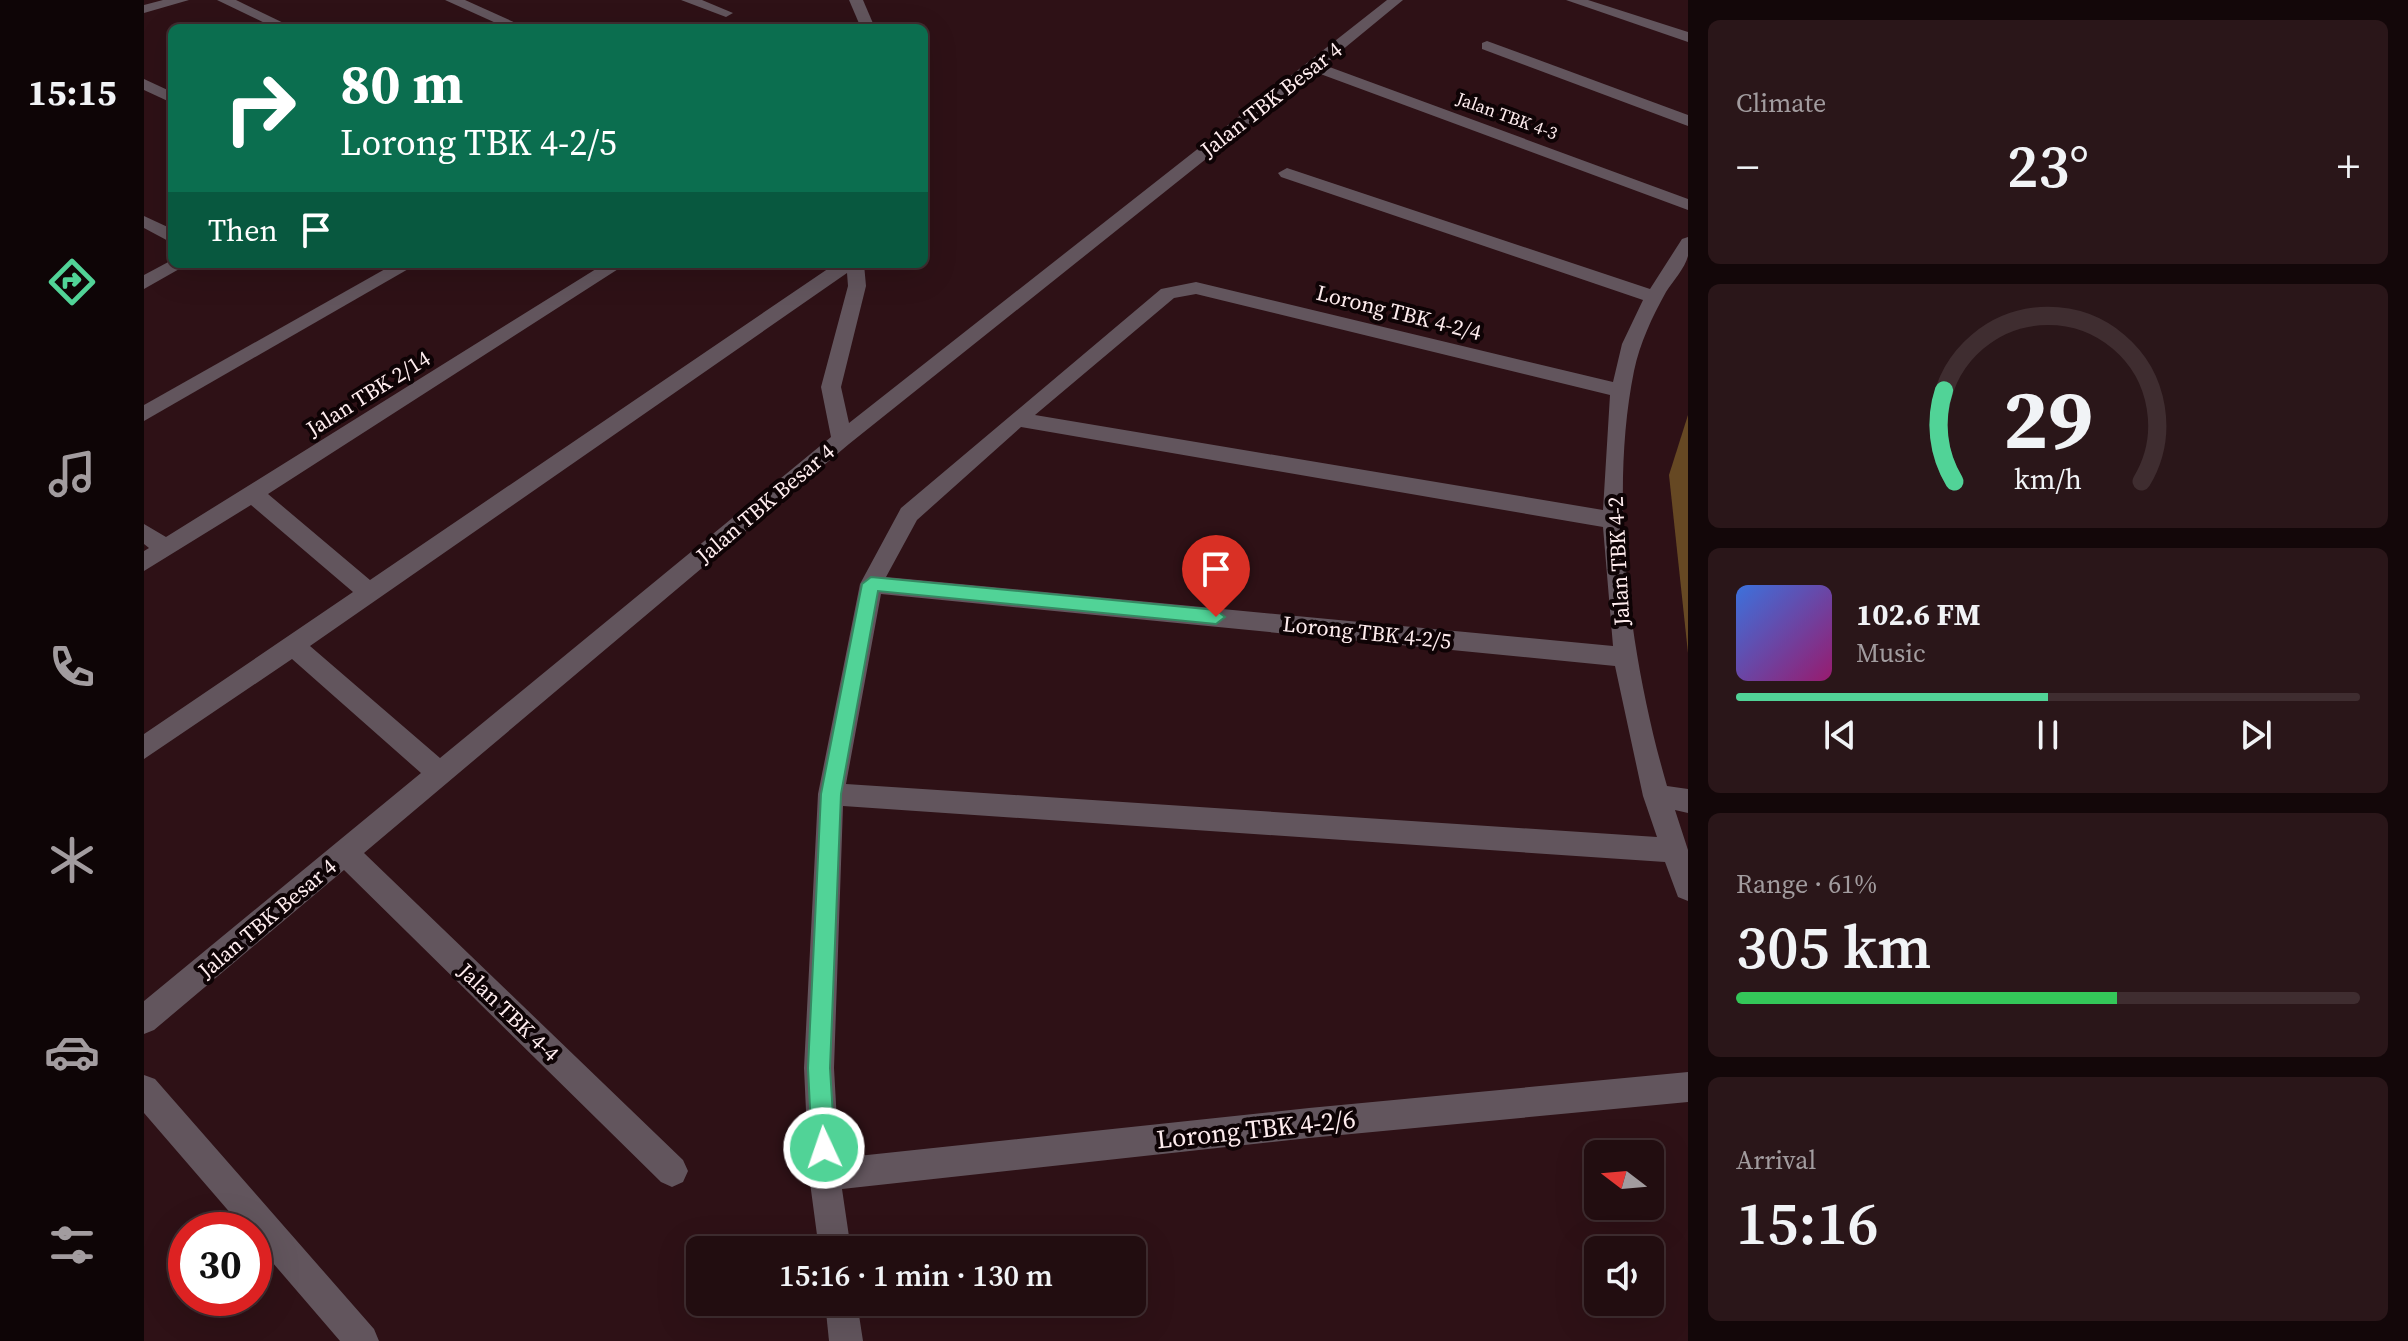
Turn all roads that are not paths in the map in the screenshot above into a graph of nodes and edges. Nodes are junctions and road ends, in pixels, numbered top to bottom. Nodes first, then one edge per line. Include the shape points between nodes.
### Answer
1 (182, 0) edge
2 (224, 0) edge
3 (452, 0) edge
4 (688, 0) edge
5 (856, 0) edge
6 (1396, 0) edge
7 (1573, 0) edge
8 (144, 9) edge
9 (727, 14) edge
10 (278, 24) edge
11 (510, 24) edge
12 (866, 24) edge
13 (1688, 37) edge
14 (1487, 46) dead end
15 (1312, 66) junction
16 (144, 84) edge
17 (168, 96) edge
18 (1688, 121) edge
19 (1287, 173) dead end
20 (1688, 205) edge
21 (144, 221) edge
22 (168, 235) edge
23 (1688, 243) edge
24 (172, 268) edge
25 (401, 268) edge
26 (611, 268) edge
27 (841, 268) edge
28 (855, 268) edge
29 (144, 283) edge
30 (1654, 297) junction
31 (1619, 390) junction
32 (144, 414) edge
33 (1017, 419) junction
34 (842, 439) junction
35 (253, 494) junction
36 (1612, 520) junction
37 (144, 532) edge
38 (165, 549) junction
39 (144, 562) edge
40 (871, 584) junction
41 (369, 593) junction
42 (293, 645) junction
43 (1624, 657) junction
44 (144, 748) edge
45 (440, 774) junction
46 (831, 794) junction
47 (1656, 796) junction
48 (1688, 801) edge
49 (1674, 850) junction
50 (345, 853) junction
51 (1688, 888) edge
52 (144, 1020) edge
53 (1688, 1087) edge
54 (144, 1090) edge
55 (672, 1171) dead end
56 (825, 1175) junction
57 (833, 1236) edge
58 (843, 1316) edge
59 (362, 1341) edge
60 (846, 1341) edge

1 - 8 street
2 - 10 street
3 - 11 street
4 - 9 street
5 - 12 street
6 - 15 street, Jalan TBK Besar 4
7 - 13 street
14 - 18 street
15 - 20 street, Jalan TBK 4-3
15 - 34 street, Jalan TBK Besar 4
16 - 17 street
19 - 30 street
21 - 22 street
23 - 30 street, Jalan TBK 4-2
24 - 29 street
25 - 32 street
26 - 35 street, Jalan TBK 2/14
27 - 41 street
28 - 34 street via 857,286 831,387
30 - 31 street, Jalan TBK 4-2 via 1632,344
31 - 33 street, Lorong TBK 4-2/4 via 1196,288 1168,293
31 - 36 street, Jalan TBK 4-2
33 - 36 street
33 - 40 street via 909,514
34 - 45 street, Jalan TBK Besar 4
35 - 38 street, Jalan TBK 2/14
35 - 41 street
36 - 43 street, Jalan TBK 4-2
37 - 38 street
38 - 39 street, Jalan TBK 2/14
40 - 43 street, Lorong TBK 4-2/5
40 - 46 street
41 - 42 street
42 - 44 street
42 - 45 street
43 - 47 street, Jalan TBK 4-2
45 - 50 street, Jalan TBK Besar 4
46 - 49 street
46 - 56 street via 819,1068
47 - 48 street
47 - 49 street, Jalan TBK 4-2
49 - 51 street, Jalan TBK 4-2
50 - 52 street, Jalan TBK Besar 4
50 - 55 street, Jalan TBK 4-4
53 - 56 street, Lorong TBK 4-2/6
54 - 59 street
56 - 57 street
58 - 60 street

